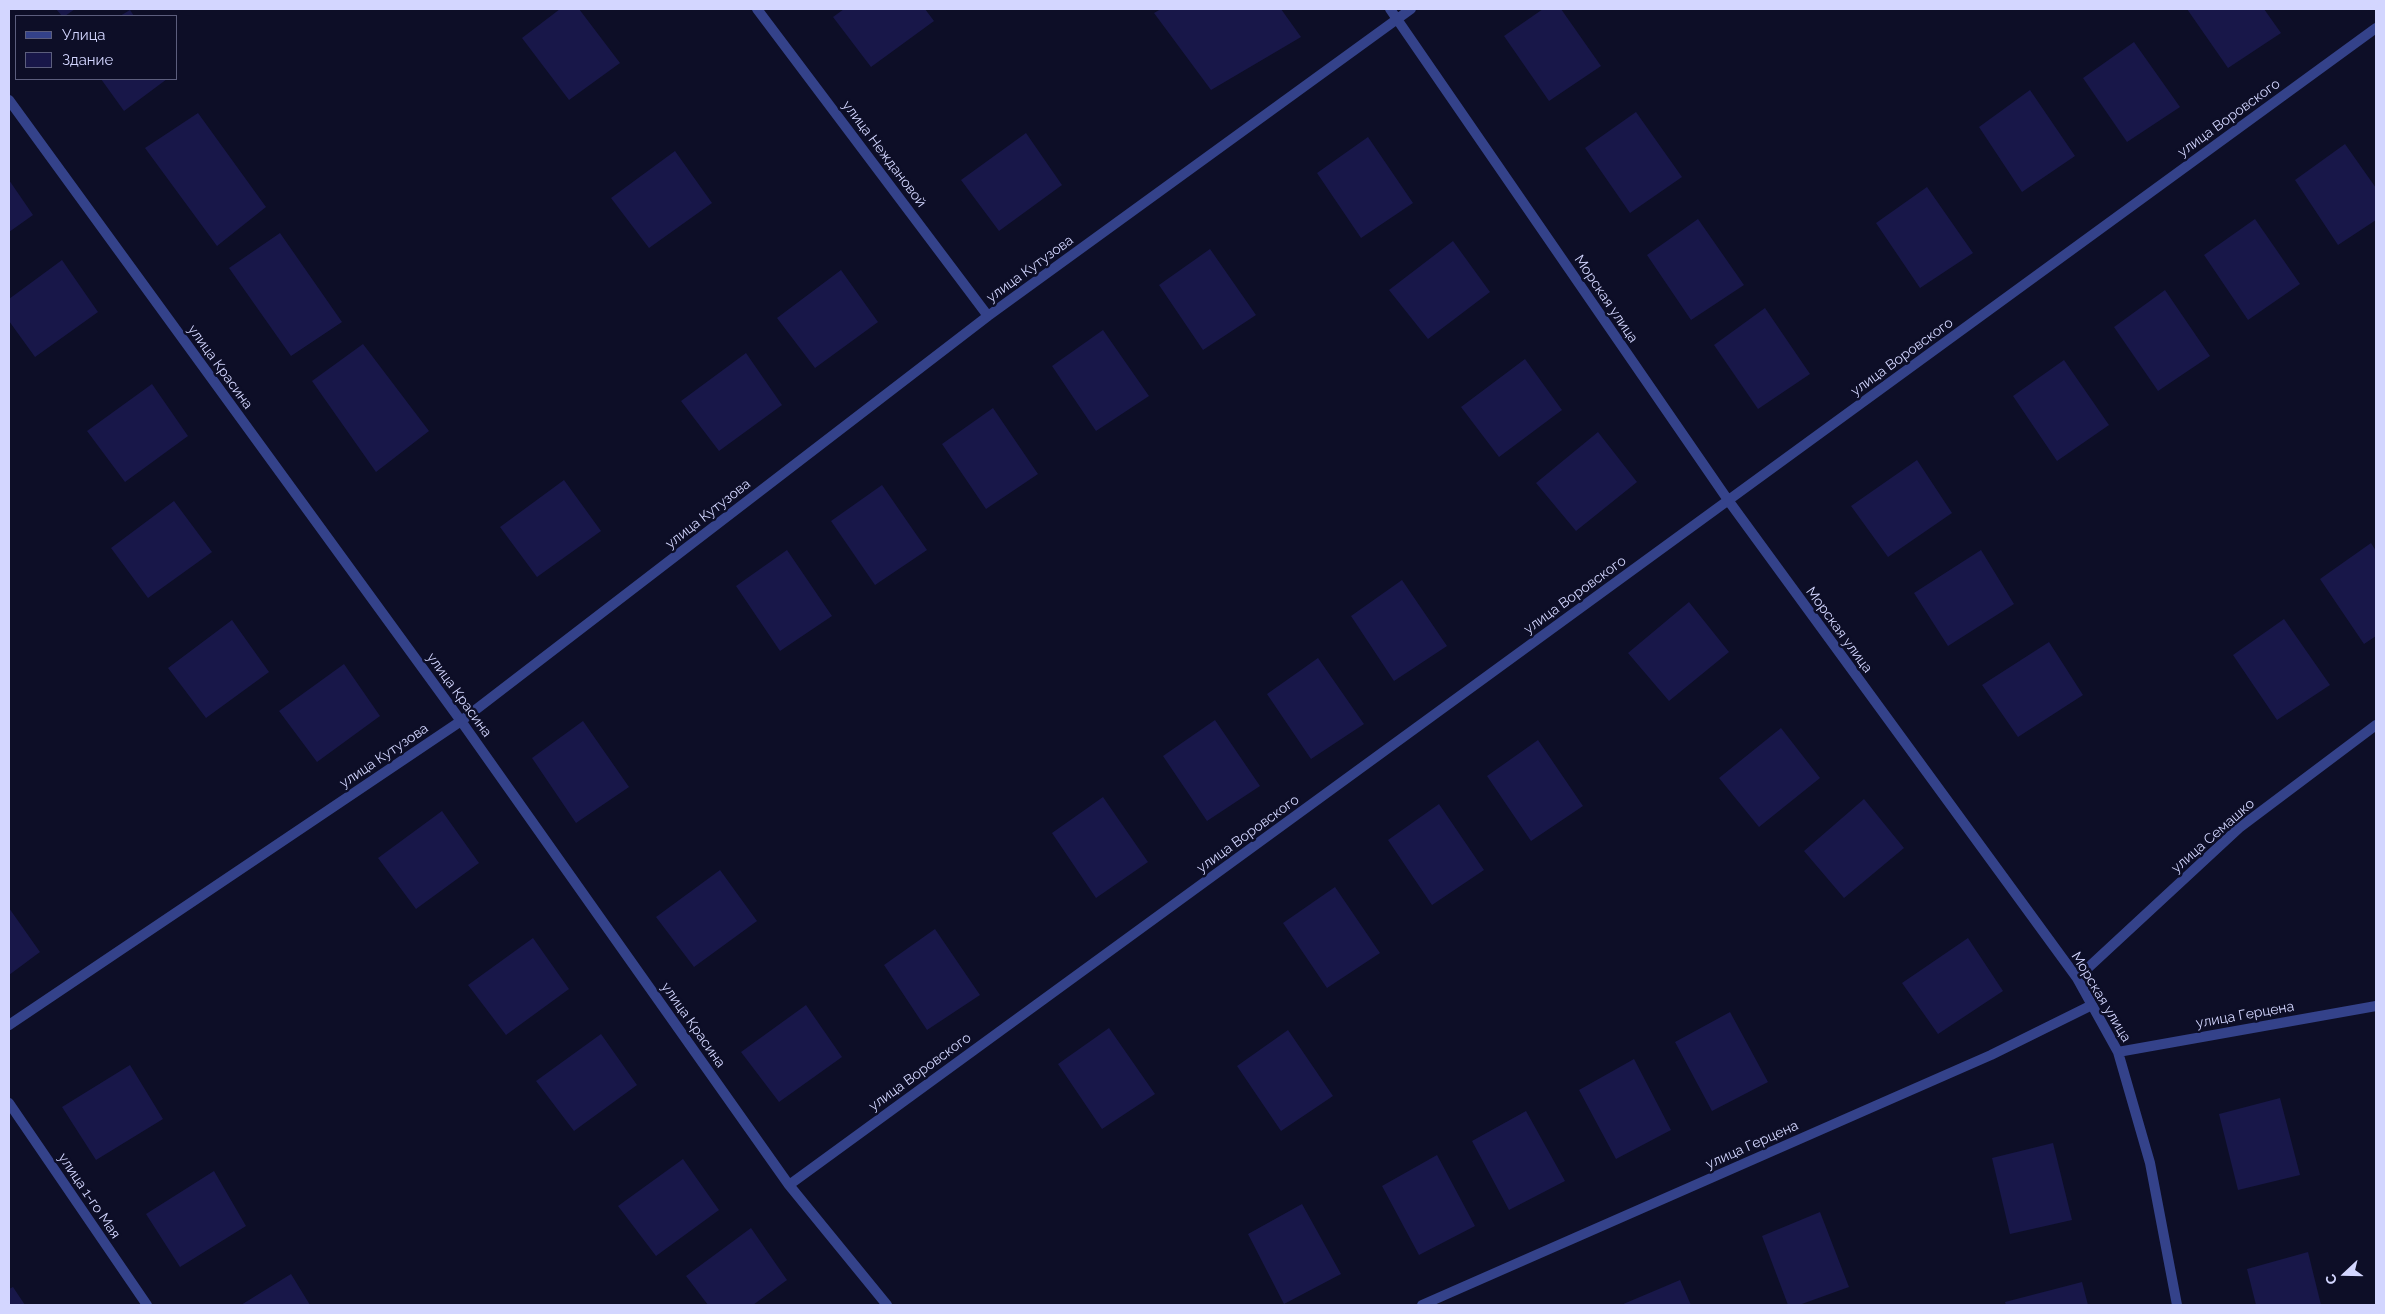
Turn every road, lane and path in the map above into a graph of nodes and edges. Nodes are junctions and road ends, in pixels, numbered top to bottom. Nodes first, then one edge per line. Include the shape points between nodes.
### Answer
1 (758, 9) edge
2 (1390, 9) edge
3 (1411, 9) edge
4 (1397, 19) junction
5 (2376, 28) edge
6 (9, 100) edge
7 (988, 316) junction
8 (1728, 500) junction
9 (461, 721) junction
10 (2376, 725) edge
11 (2077, 978) junction
12 (2092, 1005) junction
13 (2376, 1006) edge
14 (9, 1025) edge
15 (2118, 1052) junction
16 (9, 1103) edge
17 (789, 1185) junction
18 (147, 1305) edge
19 (887, 1305) edge
20 (1422, 1305) edge
21 (2177, 1305) edge

1 - 7 street, улица Неждановой
2 - 4 street, Морская улица
3 - 4 street, улица Кутузова
4 - 7 street, улица Кутузова
4 - 8 street, Морская улица
5 - 8 street, улица Воровского
6 - 9 street, улица Красина
7 - 9 street, улица Кутузова
8 - 11 street, Морская улица
8 - 17 street, улица Воровского
9 - 14 street, улица Кутузова
9 - 17 street, улица Красина
10 - 11 street, улица Семашко via 2239,828
11 - 12 street, Морская улица
12 - 15 street, Морская улица
12 - 20 street, улица Герцена via 1991,1055
13 - 15 street, улица Герцена
15 - 21 street, Морская улица via 2150,1163
16 - 18 street, улица 1-го Мая
17 - 19 street, улица Красина

